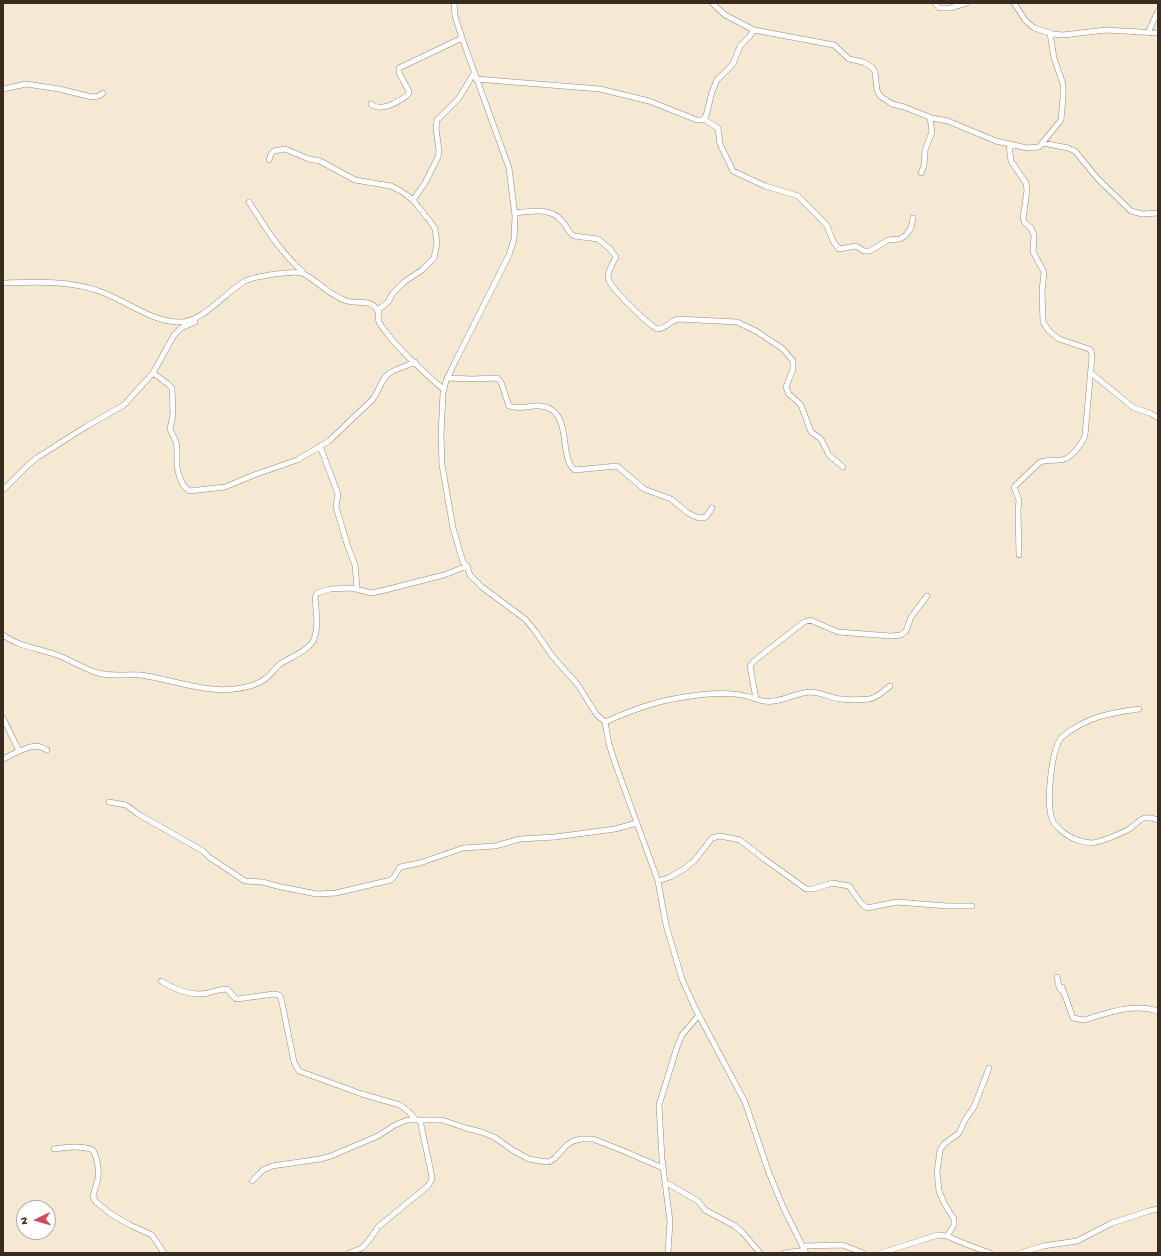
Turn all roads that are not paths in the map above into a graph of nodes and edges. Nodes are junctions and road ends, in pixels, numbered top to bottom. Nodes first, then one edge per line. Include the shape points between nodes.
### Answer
1 (454, 3) edge
2 (712, 3) edge
3 (935, 3) edge
4 (967, 3) edge
5 (1014, 3) edge
6 (1158, 11) edge
7 (754, 30) junction
8 (1050, 33) junction
9 (1148, 33) junction
10 (1158, 33) edge
11 (462, 38) junction
12 (475, 76) junction
13 (3, 88) edge
14 (103, 93) dead end
15 (371, 104) dead end
16 (930, 117) junction
17 (703, 119) junction
18 (1043, 143) junction
19 (1009, 145) junction
20 (269, 160) dead end
21 (921, 173) dead end
22 (413, 200) junction
23 (249, 202) dead end
24 (515, 213) junction
25 (1158, 213) edge
26 (913, 218) dead end
27 (303, 272) junction
28 (3, 283) edge
29 (379, 313) junction
30 (203, 314) junction
31 (415, 362) junction
32 (153, 373) junction
33 (1091, 373) junction
34 (447, 378) junction
35 (444, 390) junction
36 (1158, 418) edge
37 (320, 446) junction
38 (843, 467) dead end
39 (3, 490) edge
40 (712, 508) dead end
41 (1020, 555) dead end
42 (467, 566) junction
43 (357, 588) junction
44 (927, 596) dead end
45 (4, 638) edge
46 (890, 686) dead end
47 (756, 699) junction
48 (1139, 709) dead end
49 (3, 718) edge
50 (605, 722) junction
51 (47, 750) dead end
52 (19, 751) junction
53 (3, 759) edge
54 (109, 802) dead end
55 (1158, 820) edge
56 (637, 823) junction
57 (658, 881) junction
58 (972, 906) dead end
59 (1057, 977) dead end
60 (161, 981) dead end
61 (1158, 1011) edge
62 (699, 1015) junction
63 (989, 1068) dead end
64 (418, 1120) junction
65 (54, 1149) dead end
66 (663, 1168) junction
67 (252, 1182) dead end
68 (665, 1182) junction
69 (1158, 1209) edge
70 (947, 1236) junction
71 (804, 1250) edge
72 (164, 1253) edge
73 (349, 1253) edge
74 (668, 1253) edge
75 (760, 1253) edge
76 (784, 1253) edge
77 (863, 1253) edge
78 (881, 1253) edge
79 (990, 1253) edge
80 (1020, 1253) edge

1 - 11 street
2 - 7 street via 725,15
3 - 4 street via 943,9
5 - 8 street via 1025,20 1034,28
6 - 9 street
7 - 16 street via 832,43 849,59 872,66 877,90 885,100
7 - 17 street via 742,42 733,64 722,73 714,85
8 - 9 street via 1063,35 1106,30
8 - 18 street via 1054,58 1063,84 1063,98 1061,120
9 - 10 street
11 - 12 street
11 - 15 street via 399,68 408,95 384,107 378,108
12 - 17 street via 600,89 649,101 697,120
12 - 22 street via 460,98 438,120 438,157
12 - 24 street via 509,168
13 - 14 street via 32,85 92,97
16 - 19 street via 948,121
16 - 21 street via 932,132 925,150
17 - 26 street via 718,128 720,144 733,171 765,186 798,196 821,219 839,249 856,246 864,251 870,251 888,240 900,239 911,228
18 - 19 street via 1036,148
18 - 25 street via 1076,151 1098,179 1131,211 1142,214
19 - 33 street via 1011,161 1026,183 1022,218 1032,228 1033,252 1044,272 1043,322 1059,339 1091,351
20 - 22 street via 271,154 285,149 320,161 355,180 391,186
22 - 29 street via 435,229 435,255 422,270 393,293 388,302 378,310
23 - 27 street via 272,239
24 - 34 street via 514,239 509,255
24 - 38 street via 536,211 555,214 574,236 598,239 616,258 608,278 613,287 657,329 664,328 678,319 732,321 756,331 783,349 793,361 793,369 786,387 789,394 801,405 811,432 821,439 829,455
27 - 29 street via 335,296 350,302 370,304
27 - 30 street via 250,279 229,292
28 - 30 street via 77,284 100,291 169,321 192,320
29 - 31 street via 379,322 384,330
30 - 32 street via 177,332
31 - 35 street
31 - 37 street via 389,373 372,400 336,435
32 - 37 street via 168,384 172,391 173,414 170,429 176,442 179,475 189,491 226,487 297,460
32 - 39 street via 124,405 38,457
33 - 36 street via 1134,408
33 - 41 street via 1082,444 1065,459 1039,463 1014,486 1019,500
34 - 35 street
34 - 40 street via 498,378 509,406 542,405 553,410 560,419 570,464 575,470 618,466 644,489 671,499 692,515 704,518
35 - 42 street via 442,465 453,528 463,562
37 - 43 street via 338,494 336,507 355,564
42 - 43 street via 444,575 381,591 371,593
42 - 50 street via 470,575 482,587 515,611 535,631 553,657 578,685 596,714
43 - 45 street via 330,589 317,593 314,640 301,652 279,665 265,679 234,689 216,689 142,676 98,673 59,655
44 - 47 street via 910,617 906,631 901,635 838,632 810,620 804,622 750,666
46 - 47 street via 870,698 840,699 811,692 770,701
47 - 50 street via 730,693 676,697 644,706
48 - 55 street via 1095,717 1061,737 1050,775 1049,810 1052,820 1070,837 1086,842 1097,842 1118,835 1139,820
49 - 52 street
50 - 56 street via 615,763
51 - 52 street via 36,746
52 - 53 street
54 - 56 street via 126,805 203,851 245,881 262,882 317,894 336,893 391,880 400,867 463,848 615,829
56 - 57 street
57 - 58 street via 684,869 694,861 712,838 720,836 740,840 806,889 832,883 849,886 867,908 897,902
57 - 62 street via 666,926 682,979
59 - 61 street via 1070,1012 1073,1018 1078,1020 1133,1007
60 - 64 street via 192,994 227,989 237,999 279,994 282,998 294,1062 299,1071 400,1105
62 - 66 street via 682,1035 660,1099
62 - 71 street via 745,1102 772,1180
63 - 70 street via 974,1107 959,1133 940,1150 937,1172 939,1191 954,1219 953,1228
64 - 66 street via 442,1120 481,1132 494,1137 514,1151 540,1161 549,1162 573,1141 593,1139
64 - 67 street via 407,1120 394,1125 378,1136 320,1159 272,1166
64 - 73 street via 432,1179 428,1186 378,1227 362,1248
65 - 72 street via 87,1147 93,1150 98,1166 93,1197 96,1202 111,1214 152,1235
66 - 68 street
68 - 74 street via 670,1221
68 - 75 street via 698,1201 705,1210 735,1226
69 - 80 street via 1112,1223 1077,1241 1043,1246
70 - 78 street via 934,1235
70 - 79 street
71 - 76 street
71 - 77 street via 843,1245

